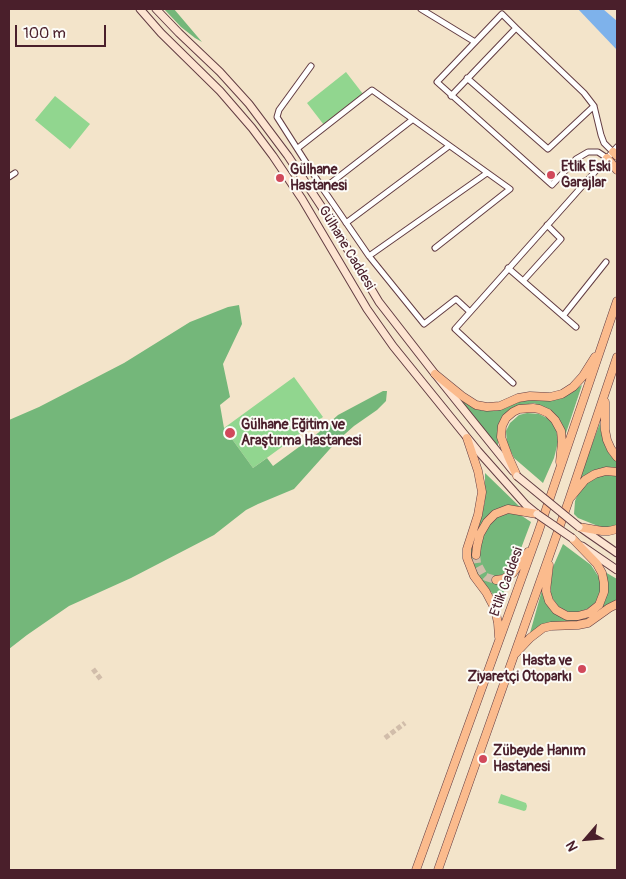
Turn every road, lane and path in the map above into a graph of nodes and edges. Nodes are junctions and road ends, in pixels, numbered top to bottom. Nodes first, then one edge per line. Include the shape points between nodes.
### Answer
1 (140, 9) edge
2 (156, 9) edge
3 (420, 9) edge
4 (516, 28) junction
5 (475, 42) junction
6 (311, 66) dead end
7 (467, 78) junction
8 (451, 96) junction
9 (594, 106) junction
10 (412, 120) junction
11 (449, 146) junction
12 (298, 148) junction
13 (616, 151) edge
14 (607, 158) junction
15 (617, 170) edge
16 (15, 173) dead end
17 (487, 173) junction
18 (9, 176) edge
19 (323, 189) junction
20 (346, 223) junction
21 (547, 225) junction
22 (434, 248) dead end
23 (369, 256) junction
24 (606, 262) dead end
25 (508, 268) junction
26 (523, 281) junction
27 (617, 301) edge
28 (470, 312) junction
29 (562, 316) junction
30 (576, 327) dead end
31 (603, 344) junction
32 (617, 358) edge
33 (435, 374) junction
34 (514, 383) dead end
35 (606, 392) junction
36 (467, 438) junction
37 (617, 457) edge
38 (617, 472) edge
39 (559, 474) junction
40 (516, 476) junction
41 (568, 500) junction
42 (523, 508) junction
43 (537, 514) joint
44 (579, 527) junction
45 (617, 529) edge
46 (538, 533) junction
47 (572, 538) junction
48 (551, 548) junction
49 (617, 553) edge
50 (476, 555) tunnel mouth
51 (617, 570) edge
52 (496, 580) dead end
53 (617, 604) edge
54 (499, 642) junction
55 (512, 658) junction
56 (416, 870) edge
57 (438, 870) edge

1 - 36 main road, Gülhane Caddesi via 252,128 302,199 367,309
2 - 33 main road, Gülhane Caddesi via 249,104 327,215 379,302
3 - 5 street
4 - 5 street via 502,14
4 - 7 street
4 - 9 street
5 - 8 street via 437,82
6 - 12 street via 277,117
7 - 8 street
7 - 9 street via 548,150
8 - 14 street via 552,185 576,159 588,152 598,152
9 - 13 street via 604,143
10 - 11 street
10 - 12 street via 372,90
10 - 19 street
11 - 17 street
11 - 20 street
12 - 19 street
13 - 14 street
14 - 15 main road
14 - 21 street
16 - 18 street
17 - 22 street via 510,190
17 - 23 street
19 - 20 street
20 - 23 street
21 - 25 street
21 - 26 street via 561,239
23 - 28 street via 424,324 456,298
24 - 29 street
25 - 26 street
25 - 28 street
26 - 29 street
27 - 31 main road, Etlik Caddesi
28 - 34 street via 455,329
29 - 30 street
31 - 33 main road via 583,376 562,394 518,398 500,406 476,405
31 - 39 main road, Etlik Caddesi
32 - 35 main road
33 - 40 main road, Gülhane Caddesi
35 - 37 main road via 605,430
35 - 41 main road
36 - 42 main road, Gülhane Caddesi
36 - 54 main road via 482,492 466,558 495,609
38 - 41 main road via 595,474 585,480
39 - 40 main road via 561,432 548,414 532,408 513,412 502,426 501,437
39 - 46 main road, Etlik Caddesi
40 - 44 main road, Gülhane Caddesi, bridge
41 - 48 main road
42 - 43 main road
42 - 50 main road via 504,510 487,522 480,534
43 - 47 main road, bridge
44 - 45 main road
44 - 49 main road, Gülhane Caddesi
46 - 52 main road via 517,569 504,579
46 - 54 main road, Etlik Caddesi
47 - 48 main road via 598,566 603,577 602,599 589,613 569,617 553,607 547,594
47 - 51 main road
48 - 55 main road
53 - 55 main road via 588,623 544,628
54 - 56 main road, Etlik Caddesi
55 - 57 main road

